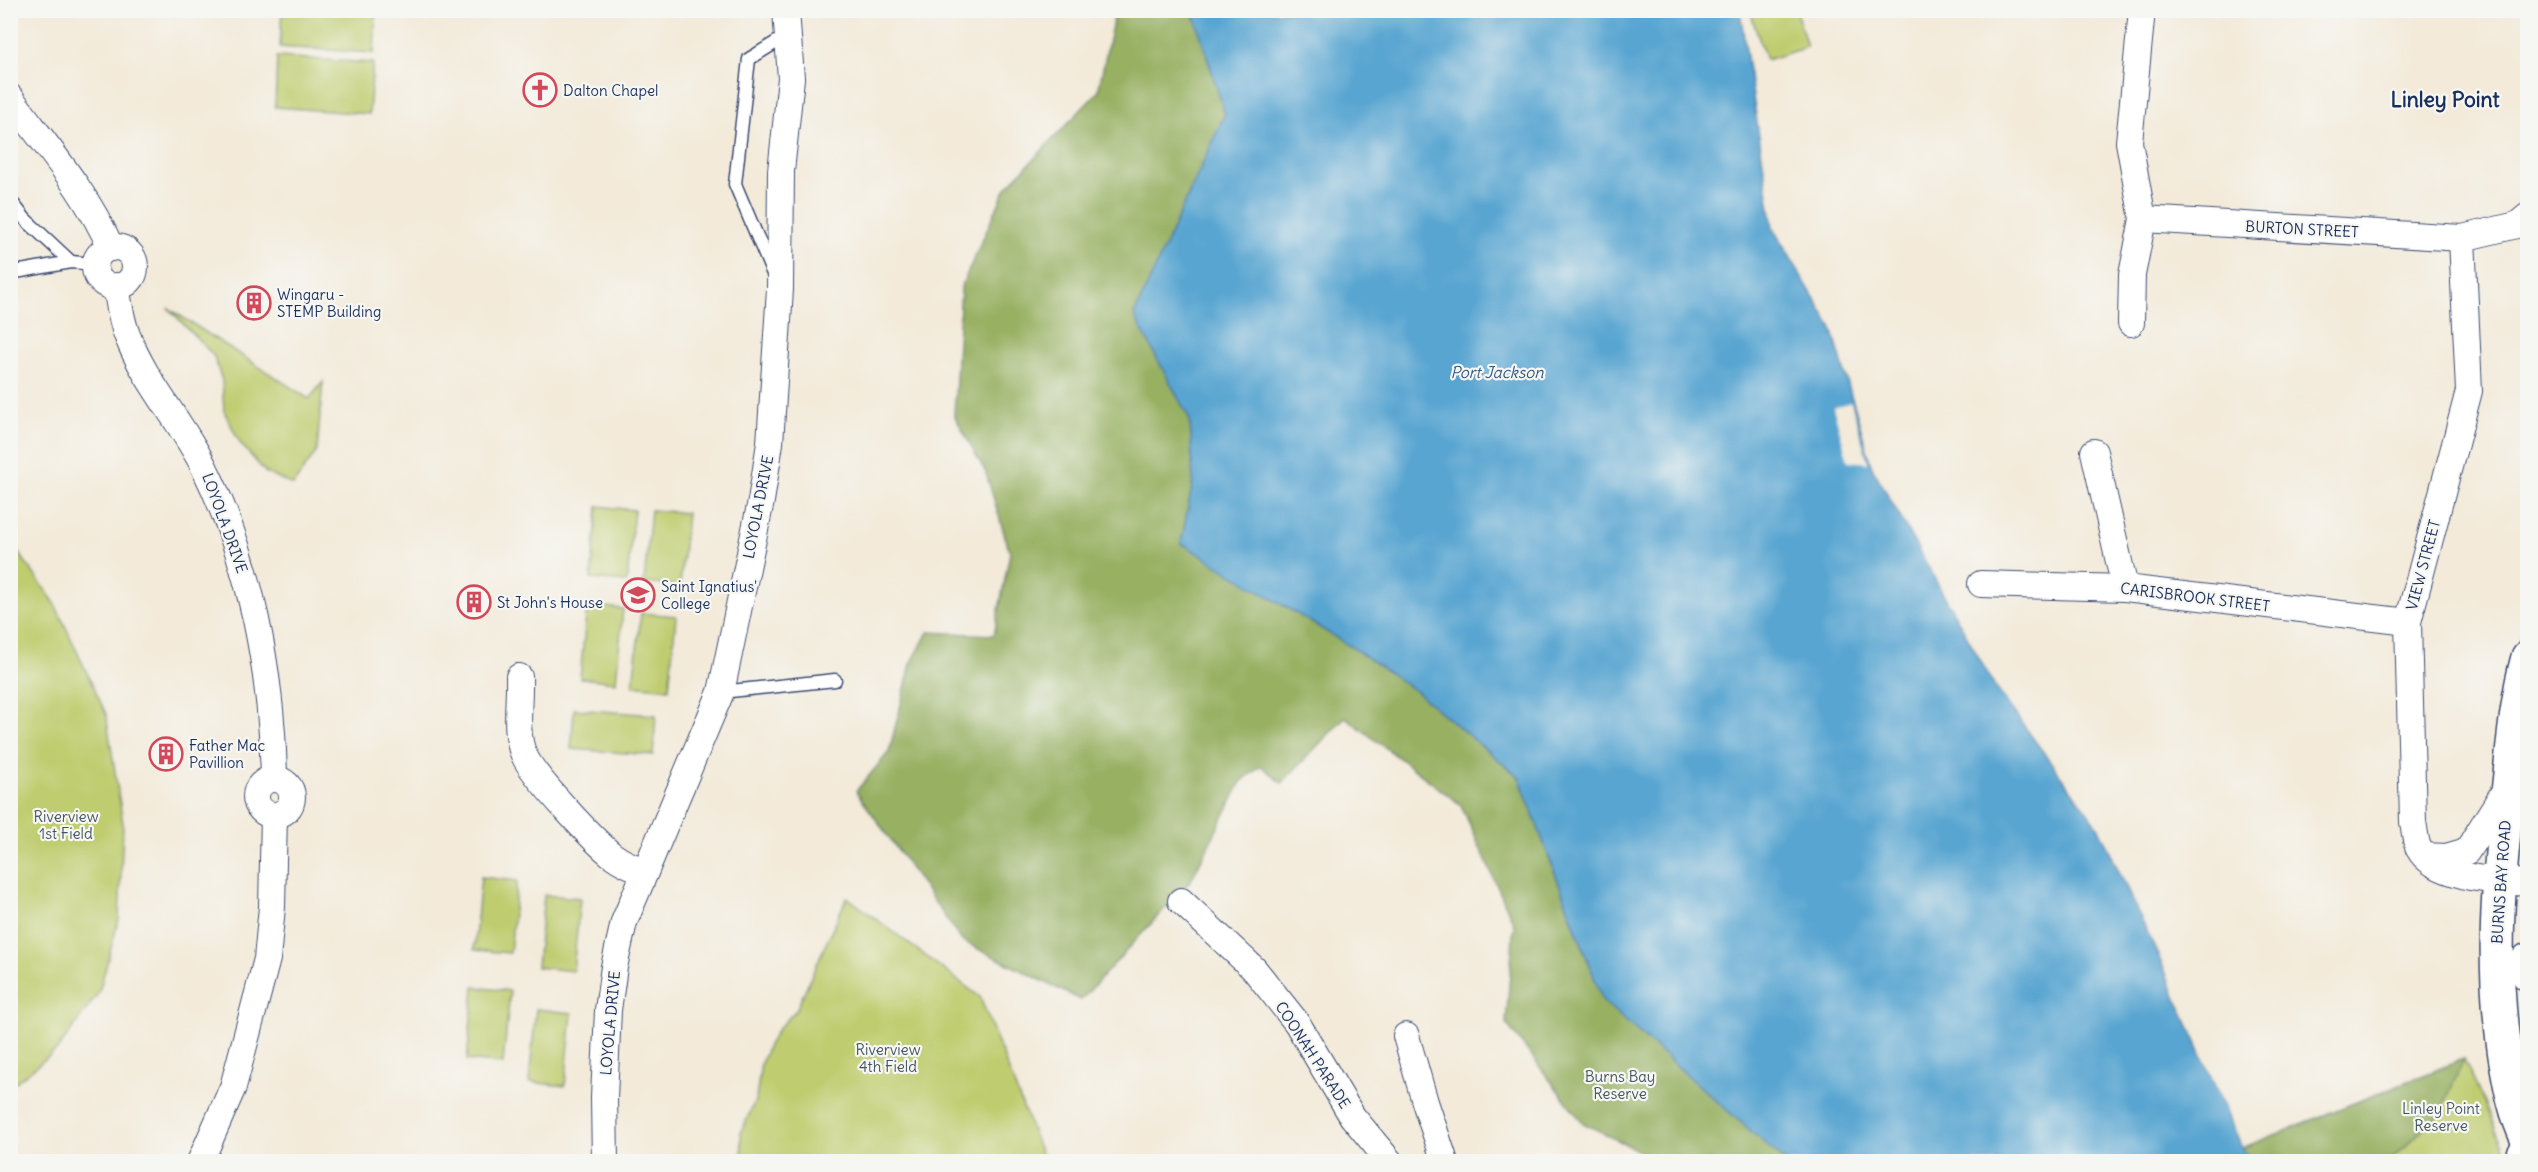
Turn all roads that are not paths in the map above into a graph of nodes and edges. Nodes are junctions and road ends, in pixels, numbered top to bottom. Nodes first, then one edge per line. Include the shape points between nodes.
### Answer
1 (2142, 10) edge
2 (787, 23) edge
3 (10, 97) edge
4 (10, 200) edge
5 (2528, 216) edge
6 (2143, 219) junction
7 (2462, 238) junction
8 (93, 258) junction
9 (10, 273) edge
10 (116, 286) junction
11 (780, 289) junction
12 (2131, 323) dead end
13 (2094, 452) dead end
14 (1981, 584) dead end
15 (2125, 588) junction
16 (2408, 622) junction
17 (2528, 657) edge
18 (519, 677) dead end
19 (835, 680) dead end
20 (721, 692) junction
21 (2509, 785) junction
22 (2424, 855) junction
23 (645, 871) junction
24 (2513, 882) edge
25 (1182, 901) dead end
26 (2528, 960) edge
27 (2528, 974) edge
28 (1406, 1036) dead end
29 (2526, 1136) edge
30 (200, 1161) edge
31 (605, 1161) edge
32 (1390, 1161) edge
33 (1445, 1161) edge
34 (2508, 1161) edge

1 - 6 street via 2129,142
2 - 11 street, LOYOLA DRIVE via 791,78 781,171
2 - 11 lane via 749,59 735,184
3 - 8 street via 74,180 101,225
4 - 8 lane via 25,219
5 - 7 street, BURTON STREET via 2517,225
6 - 7 street, BURTON STREET
6 - 12 street via 2132,275
7 - 16 street, VIEW STREET via 2469,391
8 - 9 lane
8 - 10 street via 99,279
8 - 10 street via 126,250 135,263 132,278
10 - 30 street, LOYOLA DRIVE via 127,336 203,465 226,520 258,628 273,741 274,779 285,783 291,794 289,806 274,815 267,959 233,1087
11 - 20 street, LOYOLA DRIVE via 770,443 762,501
13 - 15 street
14 - 15 street, CARISBROOK STREET
15 - 16 street, CARISBROOK STREET
16 - 22 street, VIEW STREET via 2413,822
17 - 21 main road, BURNS BAY ROAD
18 - 23 street via 524,756 596,841 627,865
19 - 20 lane
20 - 23 street, LOYOLA DRIVE
21 - 22 street via 2467,851 2446,857
21 - 24 main road, BURNS BAY ROAD
22 - 24 street via 2476,879
23 - 31 street, LOYOLA DRIVE via 624,922 608,1010
24 - 29 main road, BURNS BAY ROAD via 2496,922 2500,1022 2510,1084
25 - 32 street, COONAH PARADE via 1254,969 1297,1023 1352,1116
26 - 27 main road
28 - 33 street
29 - 34 lane

